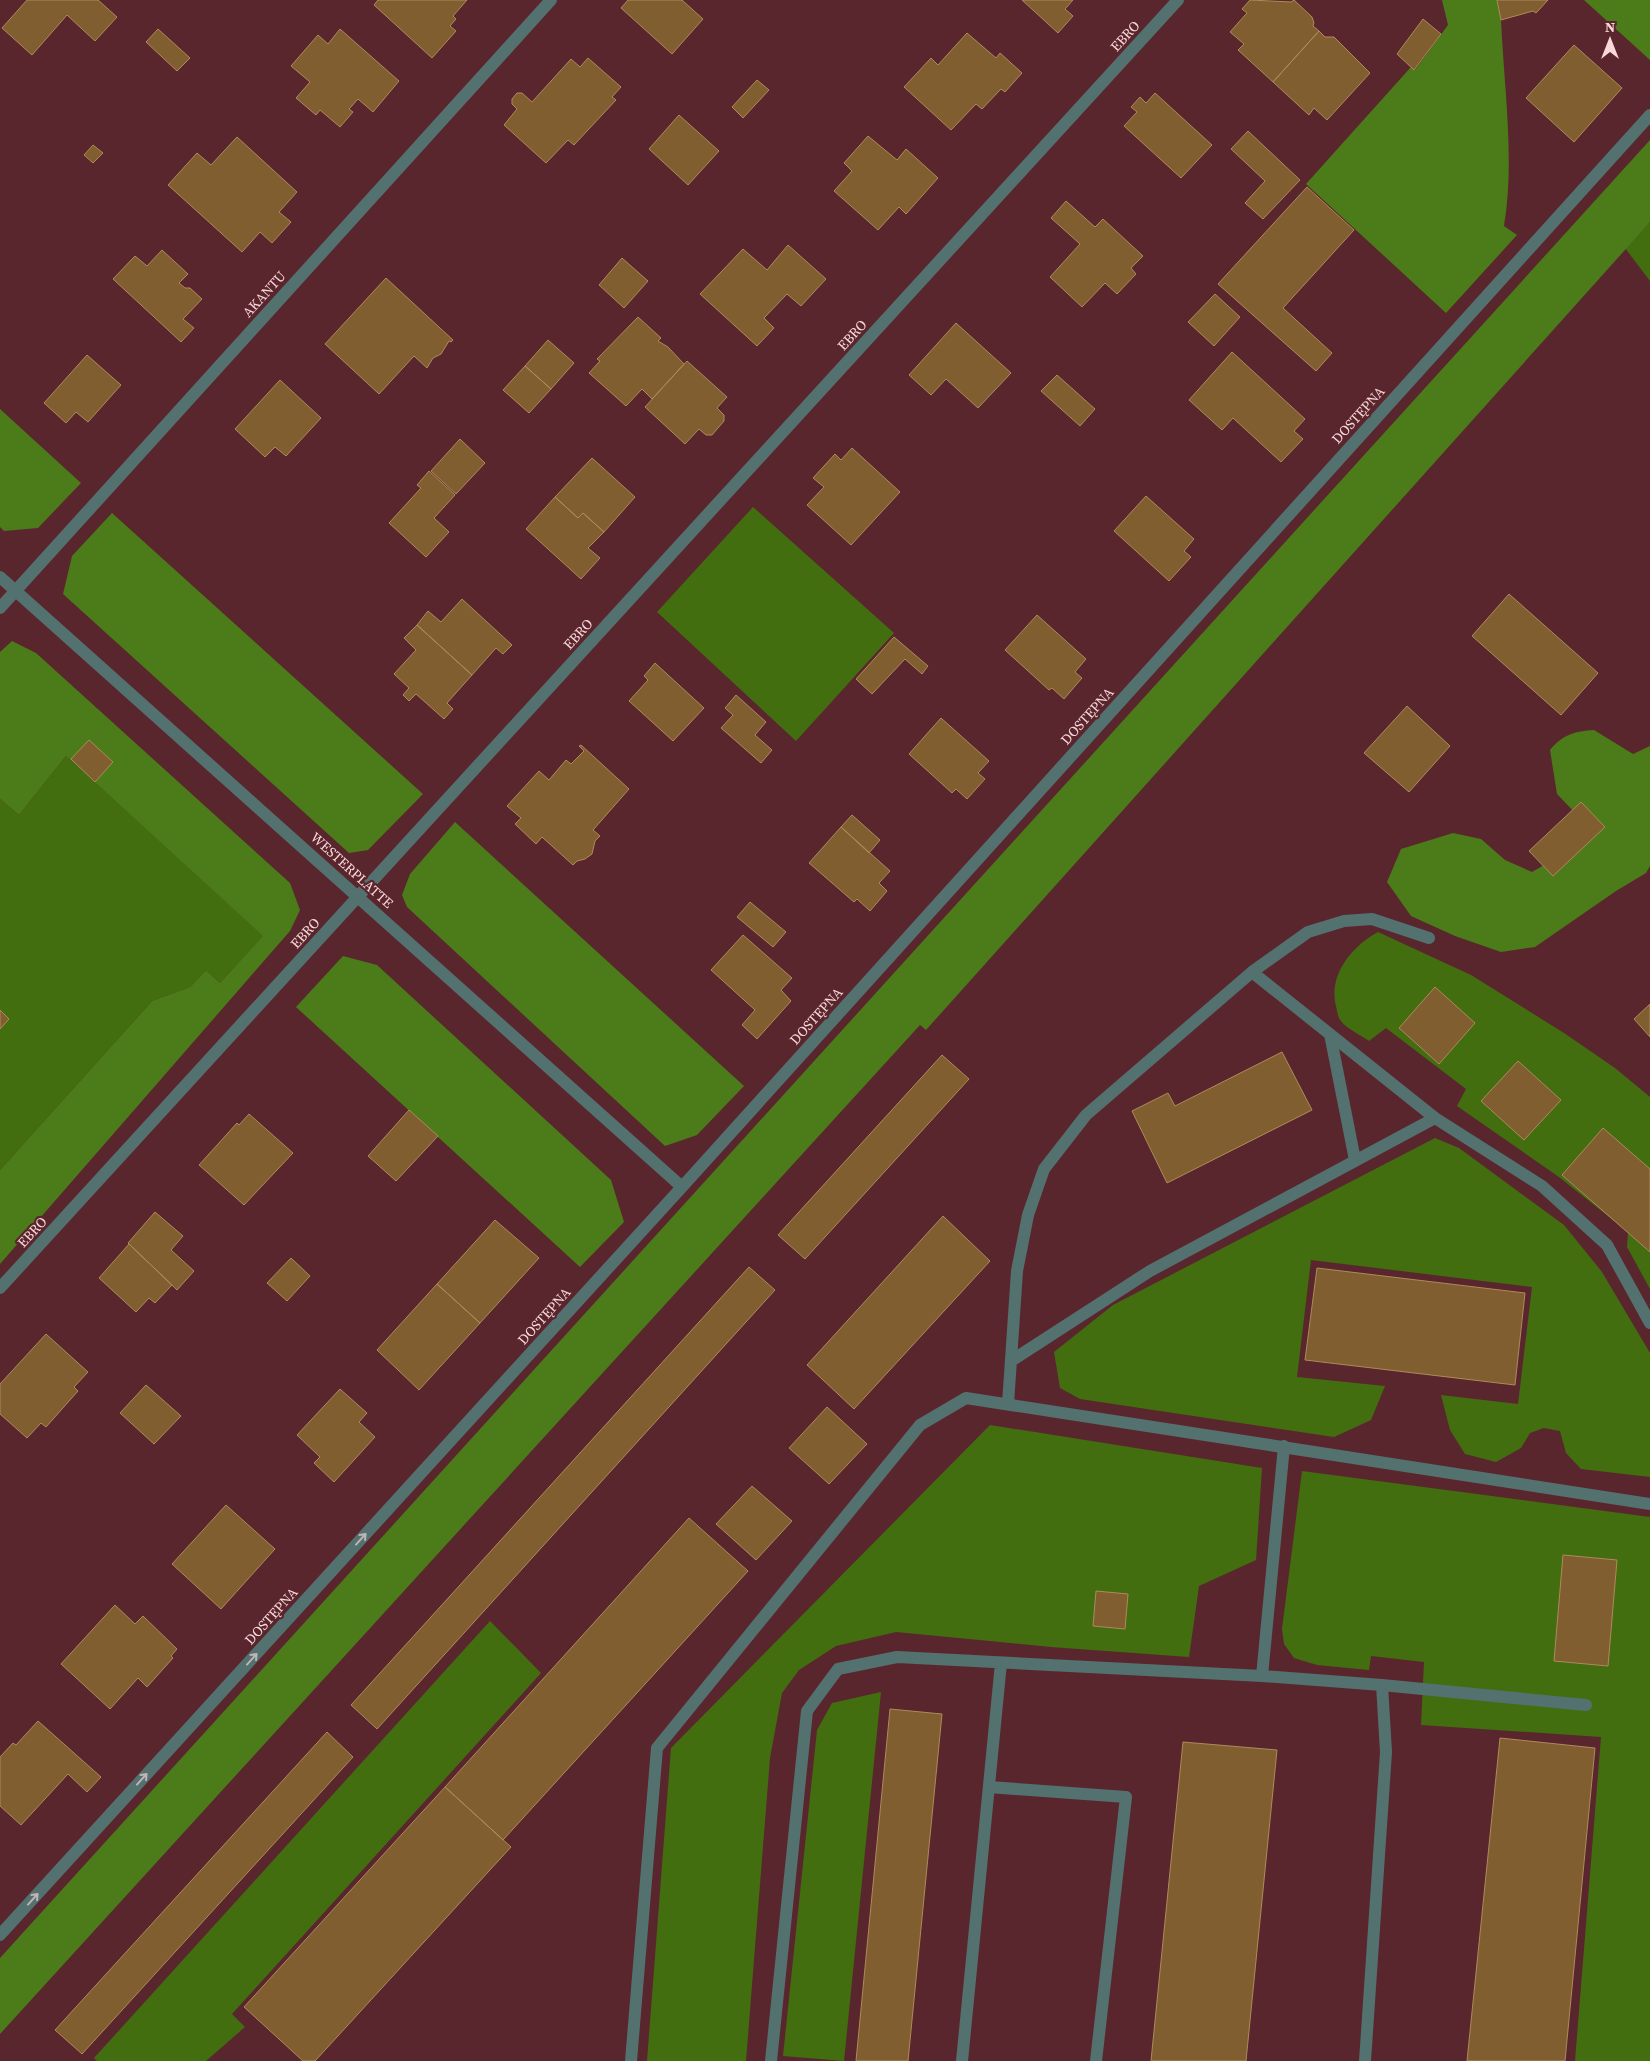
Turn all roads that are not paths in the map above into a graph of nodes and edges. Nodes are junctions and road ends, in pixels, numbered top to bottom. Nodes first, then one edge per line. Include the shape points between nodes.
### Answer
1 (551, 0) edge
2 (1178, 0) edge
3 (1650, 115) edge
4 (0, 577) edge
5 (16, 591) junction
6 (0, 608) edge
7 (359, 896) junction
8 (1429, 938) dead end
9 (1252, 972) junction
10 (1330, 1034) junction
11 (1434, 1118) junction
12 (1356, 1160) junction
13 (682, 1187) junction
14 (0, 1288) edge
15 (1650, 1323) edge
16 (1010, 1361) junction
17 (1008, 1404) junction
18 (1284, 1446) junction
19 (1650, 1504) edge
20 (1001, 1663) junction
21 (1262, 1676) junction
22 (1382, 1685) junction
23 (1586, 1705) dead end
24 (989, 1787) junction
25 (0, 1935) edge
26 (631, 2061) edge
27 (771, 2061) edge
28 (962, 2061) edge
29 (1096, 2061) edge
30 (1365, 2061) edge

1 - 5 street, AKANTU
2 - 7 street, EBRO
3 - 13 street, DOSTĘPNA
4 - 5 street, WESTERPLATTE
5 - 6 street, AKANTU
5 - 7 street, WESTERPLATTE
7 - 13 street, WESTERPLATTE
7 - 14 street, EBRO
8 - 9 street via 1372,919 1344,921 1308,932
9 - 10 street
9 - 16 street via 1086,1115 1044,1169 1028,1215 1017,1271
10 - 11 street
10 - 12 street
11 - 12 street
11 - 15 street via 1542,1186 1607,1245
12 - 16 street via 1150,1271
25 -> 13 street, DOSTĘPNA
16 - 17 street
17 - 18 street
17 - 26 street via 966,1398 920,1425 657,1748
18 - 19 street
18 - 21 street
20 - 21 street
20 - 24 street
20 - 27 street via 897,1657 838,1668 807,1711
21 - 22 street
22 - 23 street
22 - 30 street via 1386,1752
24 - 28 street
24 - 29 street via 1126,1797

